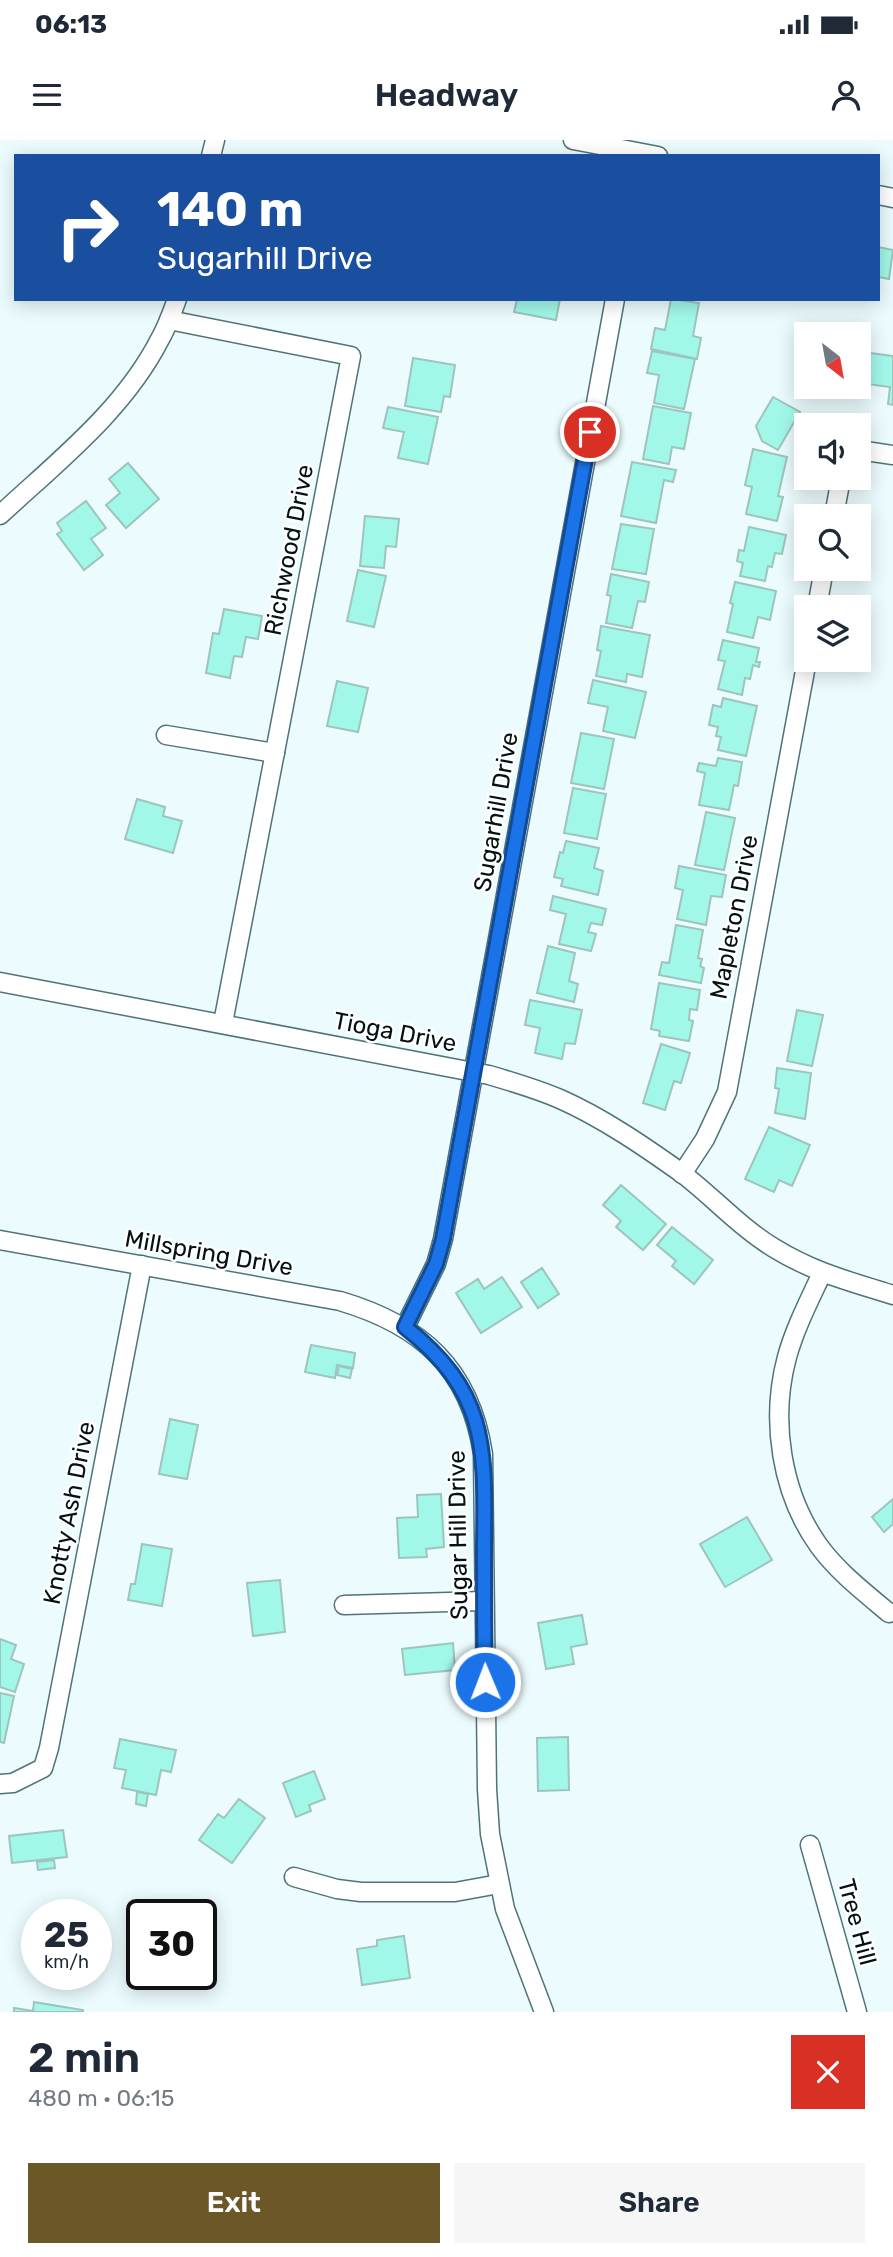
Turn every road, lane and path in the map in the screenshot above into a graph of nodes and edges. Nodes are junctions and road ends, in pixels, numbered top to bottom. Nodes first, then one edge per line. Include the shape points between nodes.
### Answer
1 (573, 140) edge
2 (642, 154) edge
3 (176, 301) edge
4 (615, 301) edge
5 (169, 320) junction
6 (871, 452) edge
7 (893, 455) edge
8 (0, 515) edge
9 (805, 672) edge
10 (166, 735) dead end
11 (275, 753) junction
12 (0, 982) edge
13 (223, 1023) junction
14 (473, 1072) junction
15 (682, 1174) junction
16 (0, 1240) edge
17 (142, 1265) junction
18 (822, 1273) junction
19 (893, 1295) edge
20 (405, 1327) junction
21 (484, 1601) junction
22 (344, 1605) dead end
23 (888, 1613) dead end
24 (0, 1784) edge
25 (810, 1845) dead end
26 (294, 1877) dead end
27 (499, 1884) junction
28 (544, 2012) edge
29 (857, 2012) edge

1 - 2 street
3 - 5 street
4 - 14 street, Sugarhill Drive
5 - 8 street via 122,396
5 - 11 street, Richwood Drive via 351,356
6 - 7 street
9 - 15 street, Mapleton Drive via 727,1092
10 - 11 street
11 - 13 street, Richwood Drive
12 - 13 street, Tioga Drive
13 - 14 street, Tioga Drive
14 - 15 street, Tioga Drive via 563,1101
14 - 20 street, Sugarhill Drive via 436,1264
15 - 18 street, Tioga Drive via 749,1231
16 - 17 street, Millspring Drive
17 - 20 street, Millspring Drive via 340,1301
17 - 24 street, Knotty Ash Drive via 49,1748 43,1768 13,1783
18 - 19 street, Tioga Drive
18 - 23 street via 794,1336 782,1383 786,1480 806,1527 821,1548
20 - 21 street, Sugar Hill Drive via 450,1370 478,1427 485,1493
21 - 22 street
21 - 27 street, Sugar Hill Drive via 486,1790
25 - 29 street, Tree Hill
26 - 27 street via 361,1892 455,1892
27 - 28 street, Sugar Hill Drive

